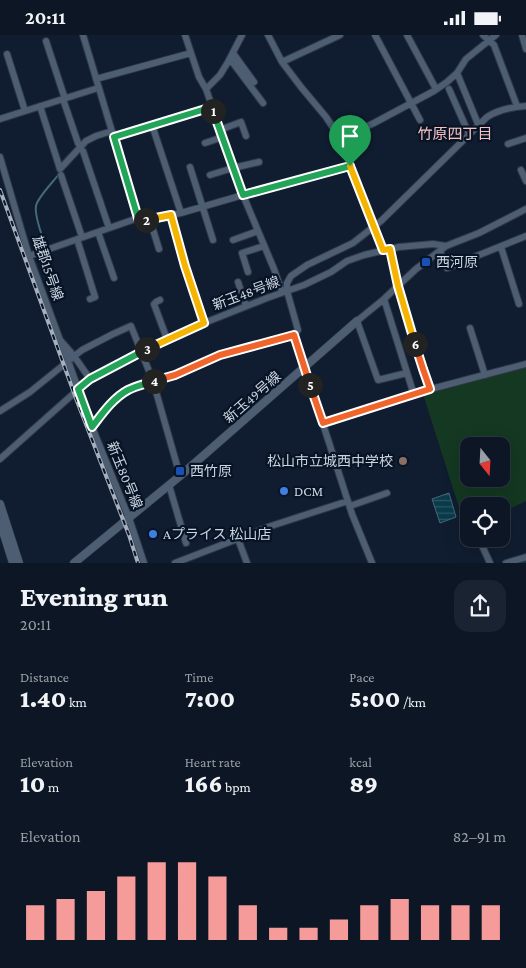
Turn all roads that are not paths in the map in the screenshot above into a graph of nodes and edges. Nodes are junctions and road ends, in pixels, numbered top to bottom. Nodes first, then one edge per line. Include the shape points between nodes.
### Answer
1 (83, 35) edge
2 (185, 35) edge
3 (242, 35) edge
4 (268, 35) edge
5 (340, 35) edge
6 (375, 35) edge
7 (407, 35) edge
8 (483, 35) edge
9 (496, 35) edge
10 (522, 35) edge
11 (490, 40) junction
12 (46, 41) dead end
13 (526, 49) edge
14 (190, 53) junction
15 (8, 54) dead end
16 (231, 56) junction
17 (282, 62) junction
18 (457, 73) junction
19 (96, 79) junction
20 (254, 82) dead end
21 (98, 88) junction
22 (206, 89) junction
23 (436, 89) junction
24 (449, 89) dead end
25 (64, 99) junction
26 (263, 103) dead end
27 (411, 103) junction
28 (40, 106) junction
29 (526, 106) edge
30 (212, 107) junction
31 (517, 107) junction
32 (25, 111) junction
33 (0, 119) edge
34 (420, 120) dead end
35 (478, 124) junction
36 (152, 125) junction
37 (113, 134) junction
38 (222, 134) junction
39 (469, 134) junction
40 (246, 136) dead end
41 (343, 138) junction
42 (526, 138) edge
43 (205, 143) dead end
44 (508, 144) dead end
45 (82, 149) junction
46 (0, 157) edge
47 (259, 162) dead end
48 (350, 166) junction
49 (190, 167) dead end
50 (233, 168) junction
51 (521, 169) dead end
52 (62, 175) dead end
53 (210, 175) dead end
54 (526, 181) edge
55 (243, 195) junction
56 (202, 207) junction
57 (526, 209) edge
58 (181, 213) junction
59 (171, 215) junction
60 (138, 218) junction
61 (150, 220) junction
62 (374, 226) junction
63 (109, 228) junction
64 (258, 231) junction
65 (98, 232) junction
66 (526, 236) edge
67 (80, 238) junction
68 (213, 240) dead end
69 (233, 240) dead end
70 (264, 246) junction
71 (446, 246) junction
72 (501, 247) junction
73 (159, 249) dead end
74 (387, 249) junction
75 (440, 251) junction
76 (29, 256) junction
77 (248, 272) dead end
78 (114, 279) dead end
79 (238, 282) dead end
80 (398, 286) junction
81 (285, 291) junction
82 (90, 299) dead end
83 (384, 299) junction
84 (160, 300) dead end
85 (519, 304) dead end
86 (246, 306) junction
87 (357, 321) junction
88 (204, 323) junction
89 (470, 328) dead end
90 (294, 335) junction
91 (167, 339) junction
92 (60, 340) joint
93 (141, 351) junction
94 (71, 358) junction
95 (526, 364) edge
96 (304, 369) junction
97 (407, 373) junction
98 (485, 375) junction
99 (90, 379) junction
100 (153, 381) junction
101 (78, 389) junction
102 (430, 389) junction
103 (414, 395) junction
104 (0, 411) edge
105 (323, 423) junction
106 (92, 427) junction
107 (0, 459) edge
108 (180, 476) junction
109 (169, 485) junction
110 (387, 493) dead end
111 (349, 504) junction
112 (0, 505) edge
113 (128, 518) junction
114 (2, 528) edge
115 (238, 539) junction
116 (186, 543) dead end
117 (483, 547) edge
118 (526, 557) edge
119 (13, 563) edge
120 (19, 563) edge
121 (74, 563) edge
122 (144, 563) edge
123 (175, 563) edge
124 (247, 563) edge
125 (372, 563) edge
126 (490, 563) edge
127 (506, 563) edge

1 - 19 street
2 - 14 street
3 - 16 street
4 - 17 street
5 - 17 street
6 - 27 street
7 - 23 street
8 - 11 street
9 - 11 street
10 - 13 street
11 - 18 street via 466,59
11 - 31 street
12 - 25 street
14 - 19 street
14 - 22 street
15 - 32 street
16 - 20 street
16 - 22 street via 220,75
16 - 26 street
17 - 41 street
18 - 23 street
18 - 35 street
19 - 21 street
21 - 25 street
21 - 37 street
22 - 30 street
23 - 27 street
24 - 39 street
25 - 28 street
25 - 45 street
27 - 34 street
27 - 41 street
28 - 32 street
28 - 45 street via 60,169
29 - 31 street
30 - 36 street
30 - 38 street
31 - 35 street via 494,112
32 - 33 street
35 - 39 street
36 - 37 street
36 - 58 street
37 - 45 street via 91,138
37 - 60 street
38 - 40 street via 225,128 241,122
38 - 43 street
38 - 50 street
39 - 62 street
41 - 48 street
42 - 44 street
45 - 63 street
46 - 76 street, 雄郡15号線
47 - 50 street
48 - 55 street
48 - 62 street
49 - 56 street
50 - 53 street
50 - 55 street
51 - 54 street
52 - 67 street
55 - 56 street
55 - 64 street
56 - 58 street
56 - 68 street
57 - 71 street, 新玉49号線
58 - 59 street
59 - 61 street
59 - 88 street
60 - 61 street
60 - 63 street
61 - 73 street
62 - 74 street
62 - 81 street via 353,243 291,276
63 - 65 street
64 - 69 street
64 - 70 street
65 - 67 street
65 - 78 street
66 - 72 street
67 - 76 street
67 - 82 street via 95,297
70 - 77 street via 242,253
70 - 81 street
71 - 74 street, 新玉48号線 via 433,244
71 - 75 street, 新玉49号線
72 - 75 street via 447,268
72 - 85 street
74 - 80 street
74 - 81 street, 新玉48号線 via 347,261 331,272
75 - 80 street, 新玉49号線
76 - 92 street, 雄郡15号線
79 - 86 street
80 - 83 street, 新玉49号線
80 - 102 street
81 - 86 street, 新玉48号線
81 - 90 street via 298,330
83 - 87 street, 新玉49号線
83 - 97 street
84 - 91 street via 154,304
86 - 88 street, 新玉48号線
87 - 96 street, 新玉49号線
87 - 97 street via 378,381
88 - 91 street, 新玉48号線
89 - 98 street
90 - 96 street
90 - 100 street via 220,355
91 - 93 street, 新玉48号線
92 - 94 street, 新玉80号線
93 - 94 street via 131,326
93 - 99 street, 新玉48号線
93 - 100 street
94 - 99 street
94 - 101 street, 新玉80号線
94 - 104 street via 30,392
95 - 98 street
96 - 105 street
96 - 108 street, 新玉49号線
97 - 103 street
98 - 102 street
99 - 101 street, 新玉48号線
100 - 106 street via 122,394
100 - 108 street
101 - 106 street, 新玉80号線
101 - 107 street, 新玉48号線
102 - 103 street
103 - 105 street
105 - 111 street
106 - 113 street, 新玉80号線
108 - 109 street, 新玉49号線
109 - 113 street, 新玉49号線
109 - 116 street
110 - 111 street
111 - 115 street
111 - 125 street
112 - 114 street
113 - 121 street, 新玉49号線
113 - 122 street, 新玉80号線
114 - 119 street
114 - 120 street
115 - 123 street
115 - 124 street
117 - 126 street
118 - 127 street

